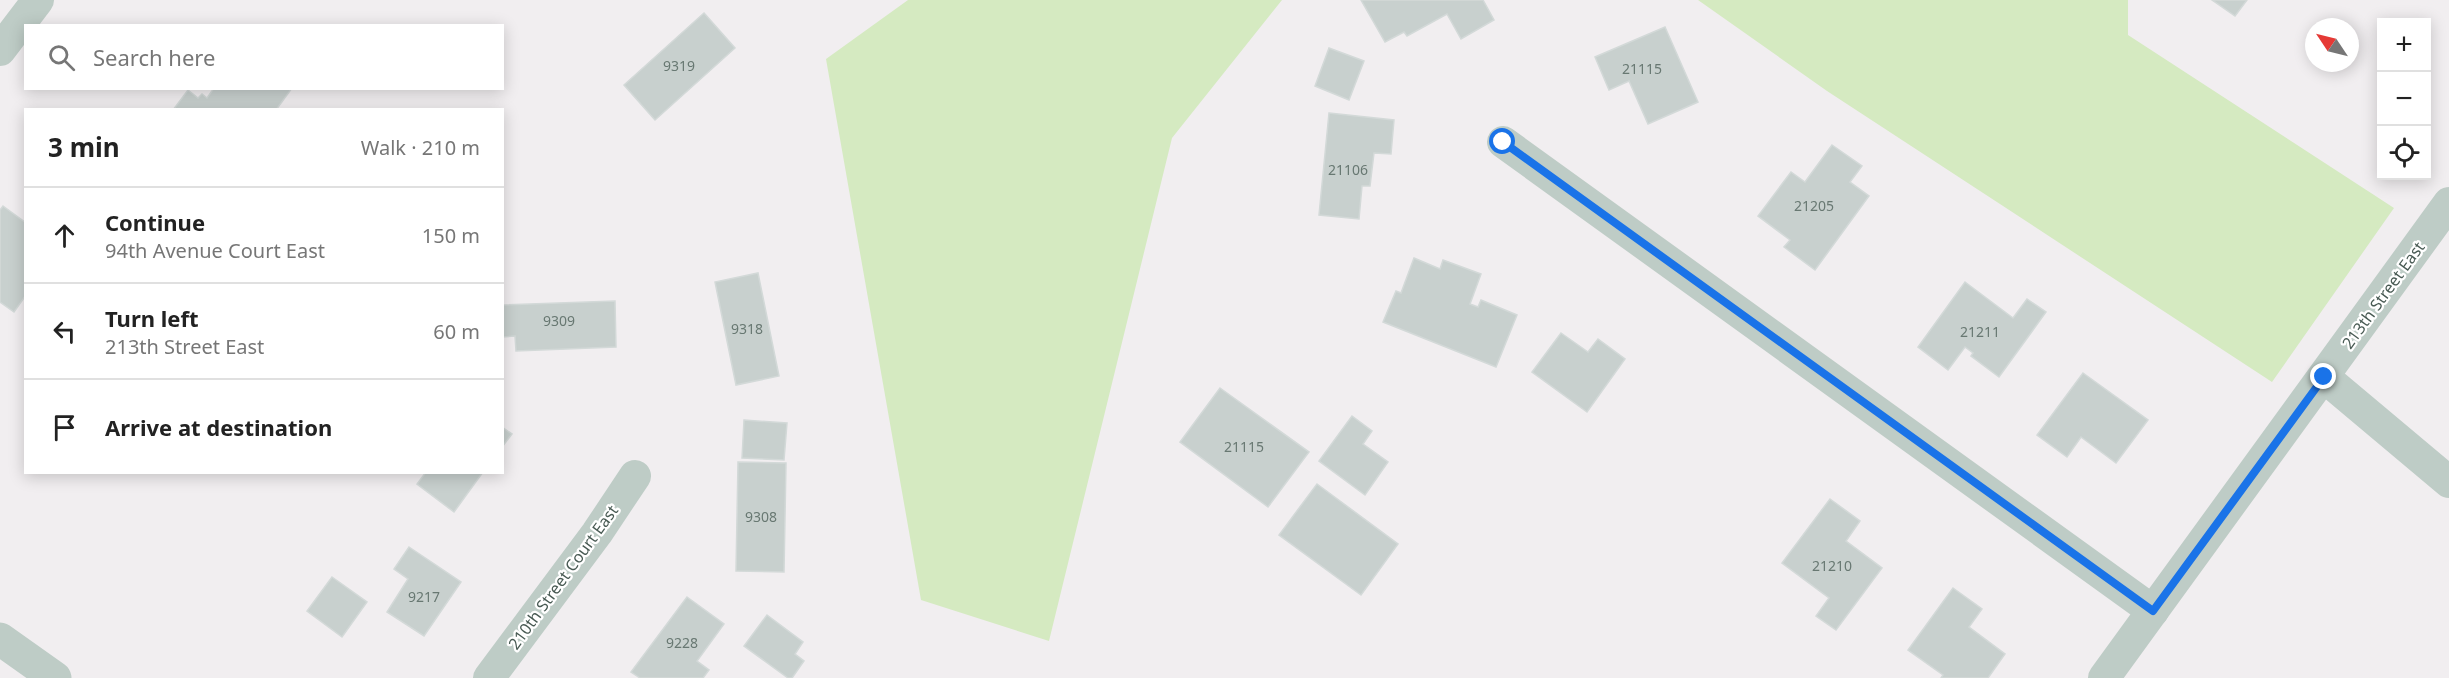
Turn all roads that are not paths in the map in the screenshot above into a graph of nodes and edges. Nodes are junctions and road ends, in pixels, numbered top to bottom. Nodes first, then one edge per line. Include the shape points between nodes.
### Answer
1 (38, 0) edge
2 (0, 50) edge
3 (1503, 142) dead end
4 (2449, 203) edge
5 (2324, 377) junction
6 (635, 476) dead end
7 (2449, 482) edge
8 (2153, 611) junction
9 (0, 639) edge
10 (52, 677) edge
11 (489, 678) edge
12 (2104, 678) edge

1 - 2 street
3 - 8 street
4 - 5 street, 213th Street East
5 - 7 street
5 - 8 street, 213th Street East
6 - 11 street, 210th Street Court East
8 - 12 street, 213th Street East
9 - 10 street

